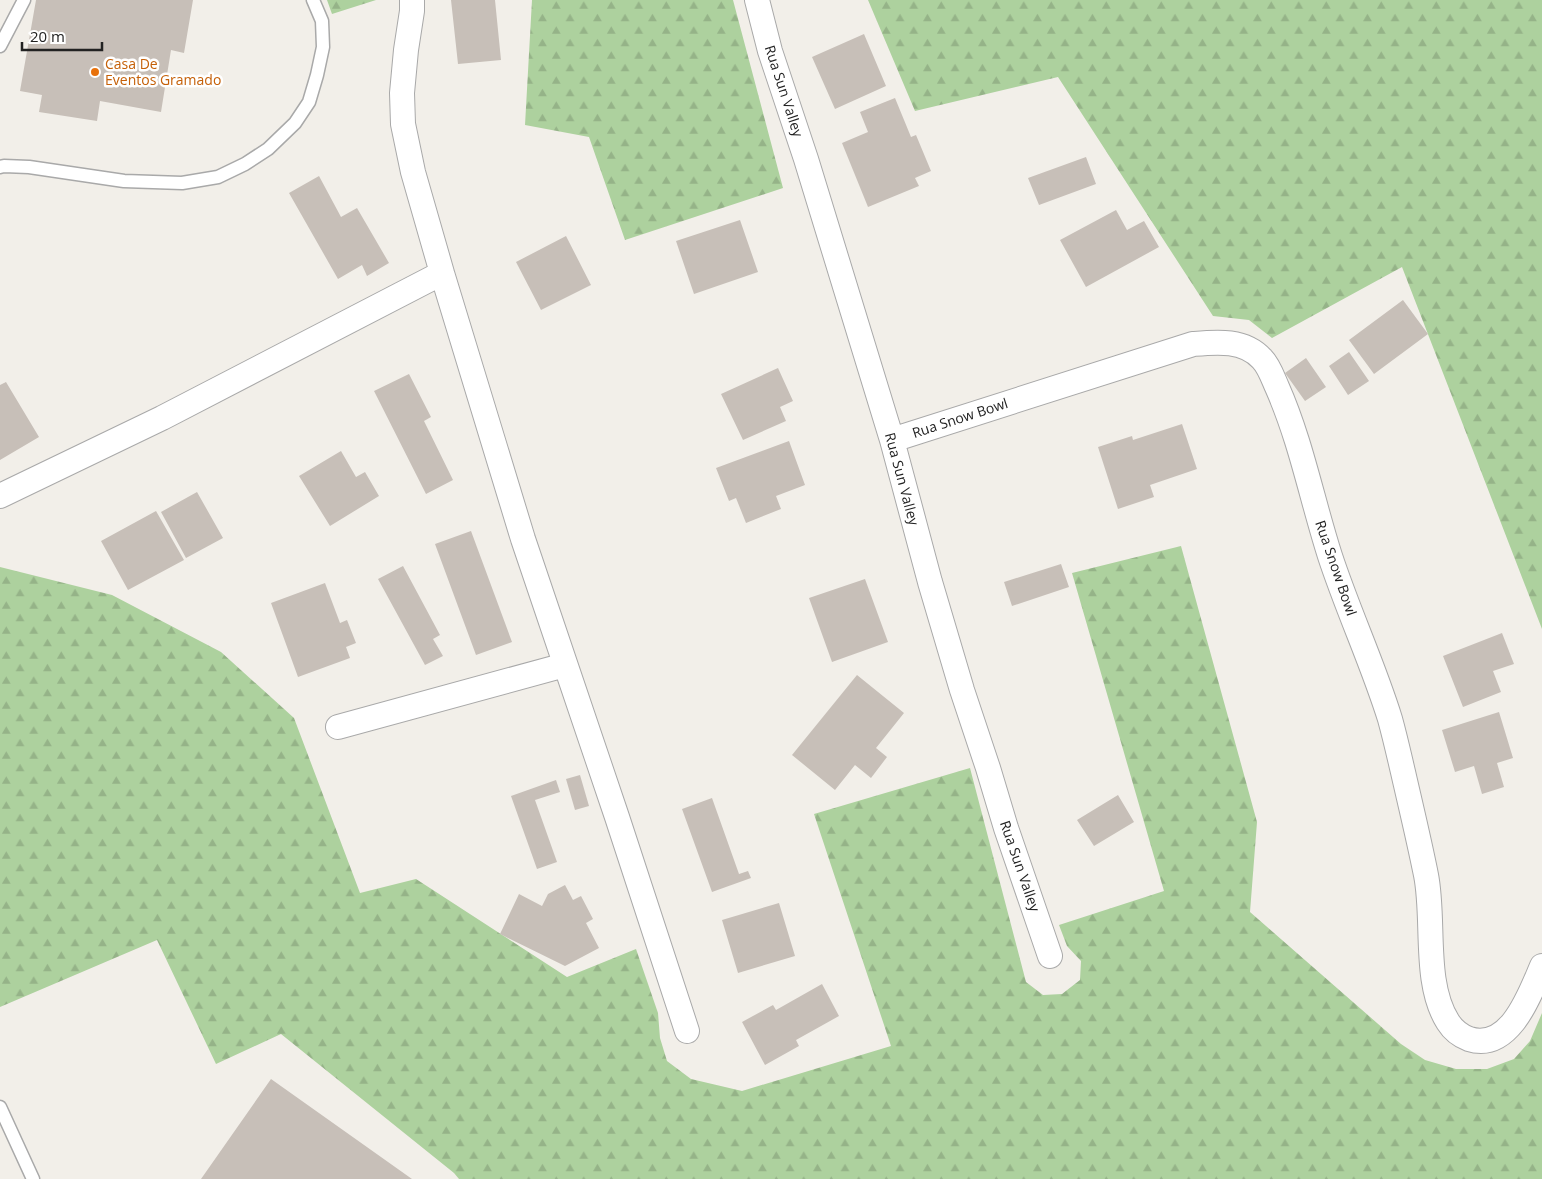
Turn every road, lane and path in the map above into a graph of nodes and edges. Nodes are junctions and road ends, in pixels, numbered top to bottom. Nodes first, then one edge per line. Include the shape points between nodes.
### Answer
1 (24, 0) edge
2 (313, 0) edge
3 (412, 0) edge
4 (757, 0) edge
5 (0, 46) edge
6 (1, 166) edge
7 (442, 273) junction
8 (892, 440) junction
9 (0, 496) edge
10 (565, 665) junction
11 (338, 727) dead end
12 (1050, 956) dead end
13 (1542, 966) edge
14 (687, 1031) dead end
15 (0, 1107) edge
16 (33, 1179) edge

1 - 5 lane
2 - 6 lane via 322,21 323,47 308,102 295,123 268,149 246,164 218,177 182,183 124,181
3 - 7 street via 402,93 403,124
4 - 8 street, Rua Sun Valley via 770,51
7 - 9 street via 162,418
7 - 10 street
8 - 12 street, Rua Sun Valley via 962,690
8 - 13 street, Rua Snow Bowl via 1193,344 1220,342 1242,346 1262,359 1288,411 1330,558 1390,720 1428,886 1435,988 1441,1008 1450,1024 1463,1036 1478,1042 1492,1039 1517,1018
10 - 11 street
10 - 14 street
15 - 16 lane

